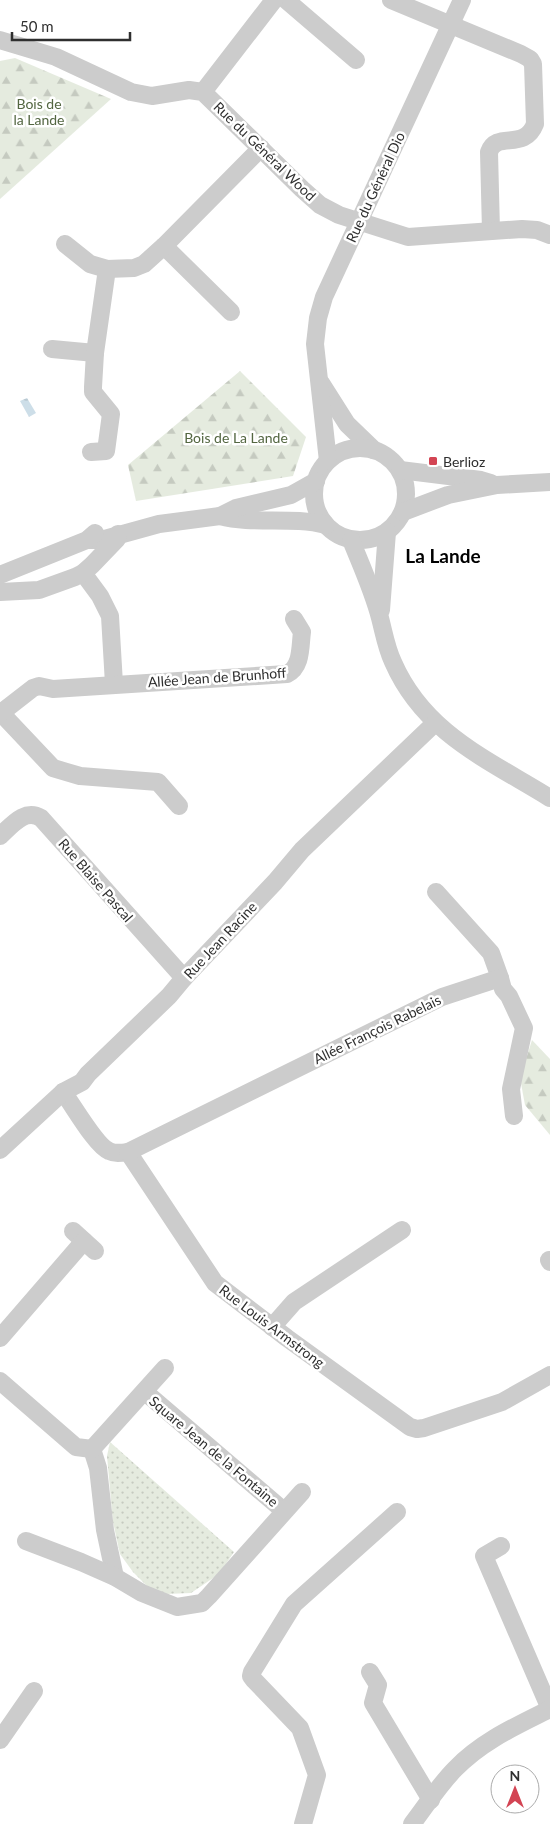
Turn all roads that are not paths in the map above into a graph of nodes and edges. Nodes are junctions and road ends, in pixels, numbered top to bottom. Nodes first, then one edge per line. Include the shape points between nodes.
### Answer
1 (274, 0) edge
2 (286, 0) edge
3 (391, 0) edge
4 (462, 0) edge
5 (450, 25) junction
6 (0, 40) edge
7 (356, 60) dead end
8 (203, 92) junction
9 (261, 148) junction
10 (358, 222) junction
11 (491, 231) junction
12 (550, 234) edge
13 (65, 244) dead end
14 (164, 246) junction
15 (107, 269) junction
16 (231, 312) dead end
17 (52, 349) dead end
18 (95, 353) junction
19 (319, 381) junction
20 (374, 450) junction
21 (91, 452) dead end
22 (328, 461) junction
23 (400, 470) junction
24 (316, 481) junction
25 (550, 482) edge
26 (497, 485) junction
27 (403, 512) junction
28 (220, 516) junction
29 (159, 524) junction
30 (326, 525) junction
31 (387, 532) junction
32 (118, 534) junction
33 (87, 540) junction
34 (351, 540) junction
35 (83, 573) junction
36 (0, 576) edge
37 (0, 592) edge
38 (380, 618) junction
39 (294, 619) dead end
40 (114, 684) junction
41 (0, 713) edge
42 (435, 723) junction
43 (550, 798) edge
44 (179, 806) dead end
45 (0, 836) edge
46 (436, 892) dead end
47 (184, 978) junction
48 (500, 978) junction
49 (63, 1092) junction
50 (514, 1116) dead end
51 (0, 1150) edge
52 (128, 1152) junction
53 (402, 1230) dead end
54 (84, 1241) dead end
55 (272, 1327) junction
56 (0, 1338) edge
57 (165, 1368) dead end
58 (550, 1375) edge
59 (0, 1381) edge
60 (145, 1392) junction
61 (92, 1449) junction
62 (302, 1492) dead end
63 (284, 1511) junction
64 (398, 1512) dead end
65 (26, 1541) dead end
66 (501, 1546) dead end
67 (115, 1577) junction
68 (370, 1672) dead end
69 (34, 1691) dead end
70 (550, 1709) edge
71 (0, 1740) edge
72 (431, 1800) junction
73 (303, 1824) edge
74 (412, 1824) edge

1 - 8 street
2 - 7 street
3 - 5 street
4 - 5 street, Rue du Général Dio
5 - 10 street, Rue du Général Dio
5 - 11 street via 521,54 533,64 533,130 523,138 500,141 490,147
6 - 8 street, Rue du Général Wood via 56,57 131,92 159,96 189,90
8 - 9 street, Rue du Général Wood
9 - 10 street, Rue du Général Wood via 320,205
9 - 14 street
10 - 11 street, Rue du Général Wood via 408,237
10 - 19 street, Rue du Général Dio via 324,297 318,318 315,344
11 - 12 street, Rue du Général Wood via 522,229
13 - 15 street via 90,264
14 - 15 street via 140,266
14 - 16 street
15 - 18 street
17 - 18 street
18 - 21 street via 94,392 112,414 106,451
19 - 20 street, Rue du Général Dio via 347,424
19 - 22 street, Rue du Général Dio
20 - 22 street via 350,450
20 - 23 street
22 - 24 street
23 - 26 street
23 - 27 street via 407,498
24 - 28 street via 291,495 236,508
24 - 30 street via 315,504
25 - 26 street
26 - 27 street via 442,497
27 - 31 street via 397,524
28 - 29 street
28 - 30 street via 237,521 310,521
29 - 32 street
29 - 33 street via 150,521 125,524 97,532
30 - 34 street
31 - 34 street via 370,540
31 - 38 street
32 - 33 street via 101,540
32 - 35 street via 117,539
33 - 36 street
34 - 38 street
35 - 37 street via 39,590
35 - 40 street via 110,616
38 - 42 street via 392,662 417,704
39 - 40 street, Allée Jean de Brunhoff via 302,632 298,663 287,674
40 - 41 street, Allée Jean de Brunhoff via 53,689 39,686
41 - 44 street, Allée Jean de Brunhoff via 54,768 80,776 158,782
42 - 43 street via 455,740
42 - 47 street, Rue Jean Racine via 302,850
45 - 47 street, Rue Blaise Pascal via 24,816 35,814 41,818
46 - 48 street via 491,954
47 - 49 street, Rue Jean Racine via 82,1082
48 - 50 street via 524,1028 511,1089
48 - 52 street, Allée François Rabelais via 442,997
49 - 51 street, Rue Jean Racine
49 - 52 street via 107,1151 116,1154
52 - 55 street, Rue Louis Armstrong via 215,1283
53 - 55 street via 294,1302
54 - 56 street
55 - 58 street, Rue Louis Armstrong via 399,1420 417,1429 502,1402
57 - 60 street, Square Jean de la Fontaine
59 - 61 street via 76,1447
60 - 61 street, Square Jean de la Fontaine
60 - 63 street, Square Jean de la Fontaine
61 - 67 street via 98,1468
62 - 63 street, Square Jean de la Fontaine
63 - 67 street, Square Jean de la Fontaine via 202,1603 177,1607 142,1593
64 - 73 street via 294,1604 252,1672 254,1680 300,1728 317,1775
65 - 67 street, Square Jean de la Fontaine
66 - 70 street via 484,1556
68 - 72 street via 378,1685 373,1703
69 - 71 street
70 - 72 street via 472,1752 453,1770
72 - 74 street

